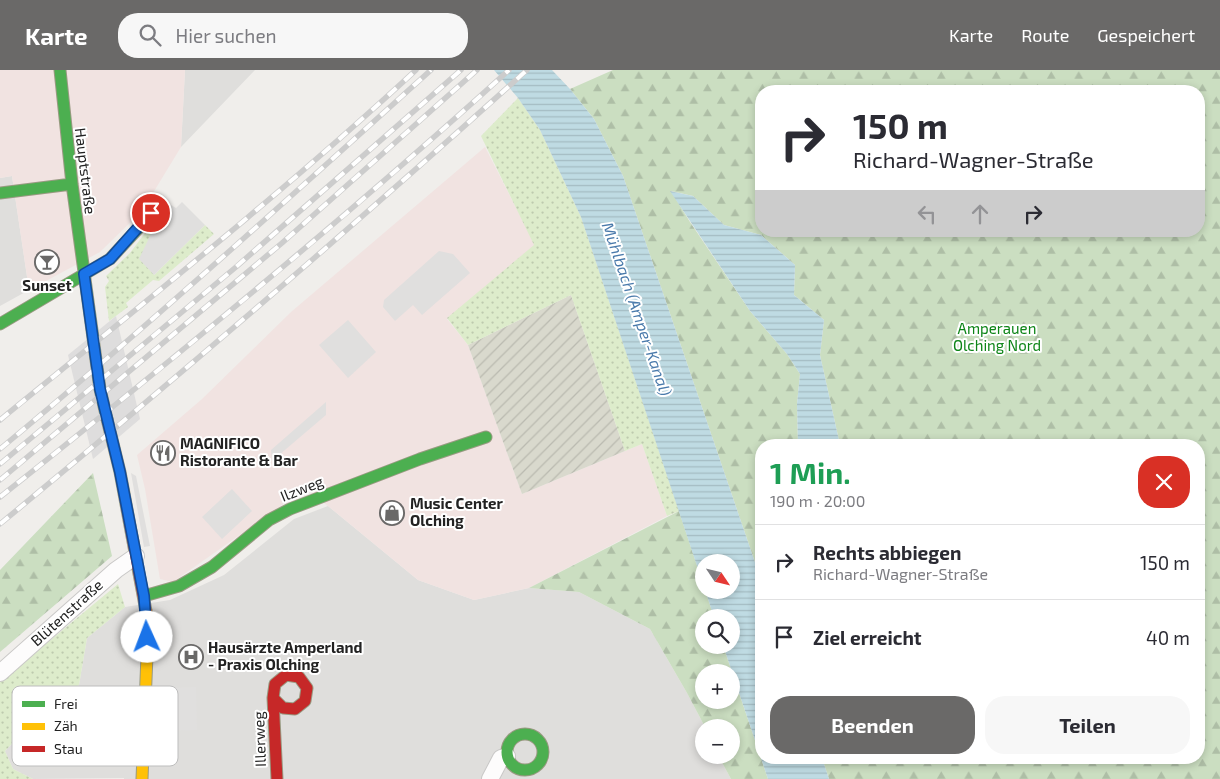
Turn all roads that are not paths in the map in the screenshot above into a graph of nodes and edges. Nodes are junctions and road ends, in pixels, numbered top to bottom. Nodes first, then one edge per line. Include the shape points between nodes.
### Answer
1 (60, 70) edge
2 (72, 184) junction
3 (0, 193) edge
4 (157, 208) dead end
5 (84, 274) junction
6 (0, 324) edge
7 (486, 437) dead end
8 (136, 556) junction
9 (144, 596) junction
10 (0, 673) edge
11 (146, 686) edge
12 (274, 698) dead end
13 (507, 756) dead end
14 (143, 766) edge
15 (142, 779) edge
16 (277, 779) edge
17 (490, 779) edge

1 - 2 street, Hauptstraße
2 - 3 street
2 - 5 street, Hauptstraße
4 - 5 street via 110,259
5 - 6 street
5 - 8 street, Hauptstraße via 100,389
7 - 9 street, Ilzweg via 290,509 269,520 212,567 179,586
8 - 9 street, Hauptstraße
8 - 10 street, Blütenstraße
9 - 11 street, Hauptstraße via 147,619
12 - 16 street, Illerweg
13 - 17 street via 501,758
14 - 15 street, Hauptstraße

